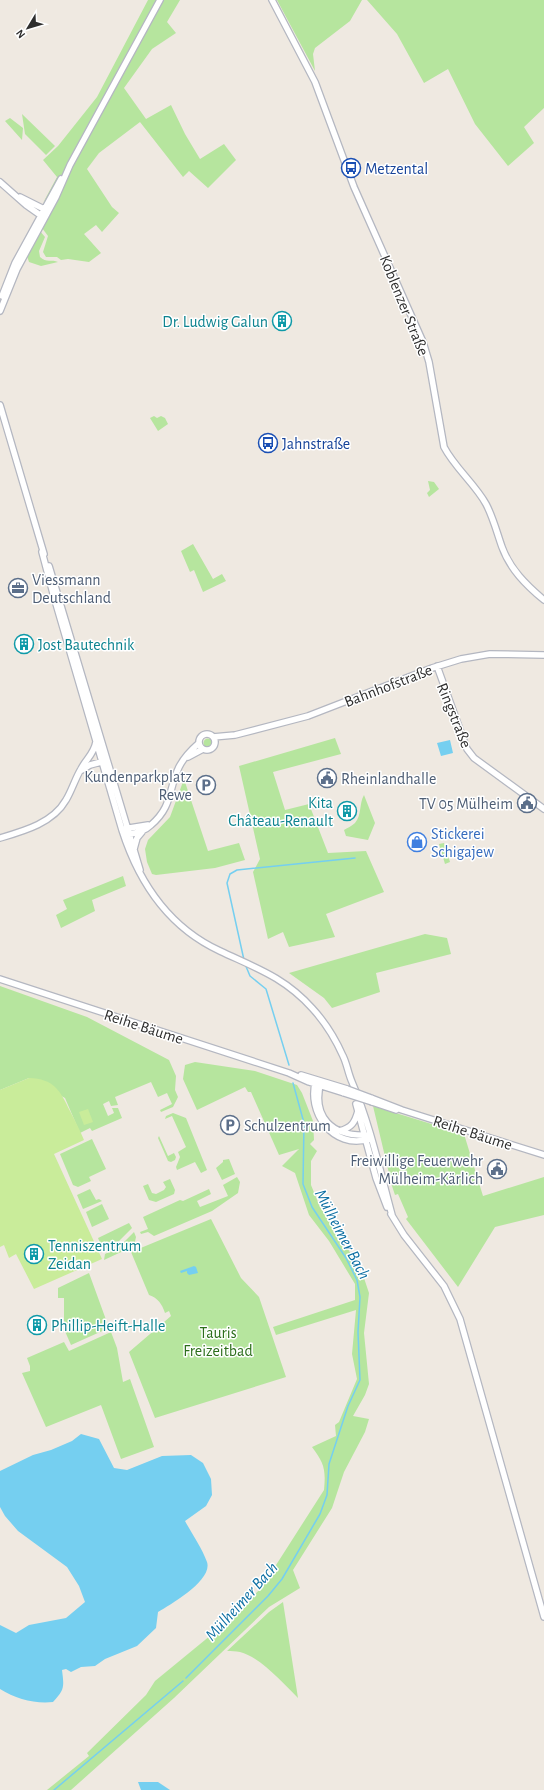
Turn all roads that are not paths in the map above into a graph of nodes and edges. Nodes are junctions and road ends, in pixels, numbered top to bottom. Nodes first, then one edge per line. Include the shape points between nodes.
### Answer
1 (160, 0) edge
2 (272, 0) edge
3 (0, 182) edge
4 (16, 196) junction
5 (46, 210) junction
6 (42, 217) junction
7 (0, 303) edge
8 (0, 311) edge
9 (0, 405) edge
10 (42, 552) junction
11 (544, 600) edge
12 (544, 655) edge
13 (437, 666) junction
14 (96, 740) junction
15 (215, 740) junction
16 (199, 743) junction
17 (203, 749) junction
18 (104, 759) junction
19 (184, 759) junction
20 (88, 760) junction
21 (78, 774) junction
22 (544, 809) edge
23 (154, 823) junction
24 (125, 831) junction
25 (142, 832) junction
26 (0, 838) edge
27 (134, 851) junction
28 (141, 876) junction
29 (0, 979) edge
30 (318, 1082) junction
31 (352, 1082) junction
32 (358, 1110) junction
33 (339, 1131) junction
34 (368, 1137) junction
35 (544, 1155) edge
36 (544, 1616) edge

1 - 5 main road
2 - 11 main road, Koblenzer Straße via 315,82 354,187 423,342 444,446 449,457 485,503 511,565
3 - 4 main road
4 - 5 main road
4 - 6 main road
5 - 6 main road
6 - 7 main road via 11,272
6 - 8 main road
9 - 10 main road
10 - 14 main road
10 - 18 main road via 54,583
12 - 13 main road, Bahnhofstraße via 482,655
13 - 15 main road, Bahnhofstraße via 308,716
13 - 22 main road, Ringstraße via 467,749 474,758
14 - 18 main road
14 - 20 main road
15 - 16 main road via 209,734 204,735
15 - 17 main road via 211,750
16 - 17 main road
16 - 19 main road
17 - 19 main road
18 - 20 main road via 94,757
18 - 21 main road via 88,765
18 - 24 main road
19 - 23 main road via 176,773 166,809
20 - 21 main road
21 - 26 main road via 65,801 55,814 41,823
23 - 24 main road
23 - 25 main road
24 - 25 main road
24 - 27 main road
24 - 28 main road via 134,864
25 - 27 main road via 136,840
27 - 28 main road
28 - 31 main road via 169,914 191,933 210,946 254,965 286,984 316,1012 335,1040
29 - 30 main road, Reihe Bäume
30 - 33 main road via 321,1112 328,1123
30 - 34 main road via 313,1097 314,1104 327,1127 344,1138 355,1140
30 - 35 main road, Reihe Bäume, bridge via 395,1110 402,1110
31 - 32 main road
31 - 34 main road
32 - 33 main road via 351,1126
32 - 34 main road
33 - 34 main road
34 - 36 main road via 380,1190 392,1215 404,1235 440,1280 456,1309 469,1346

